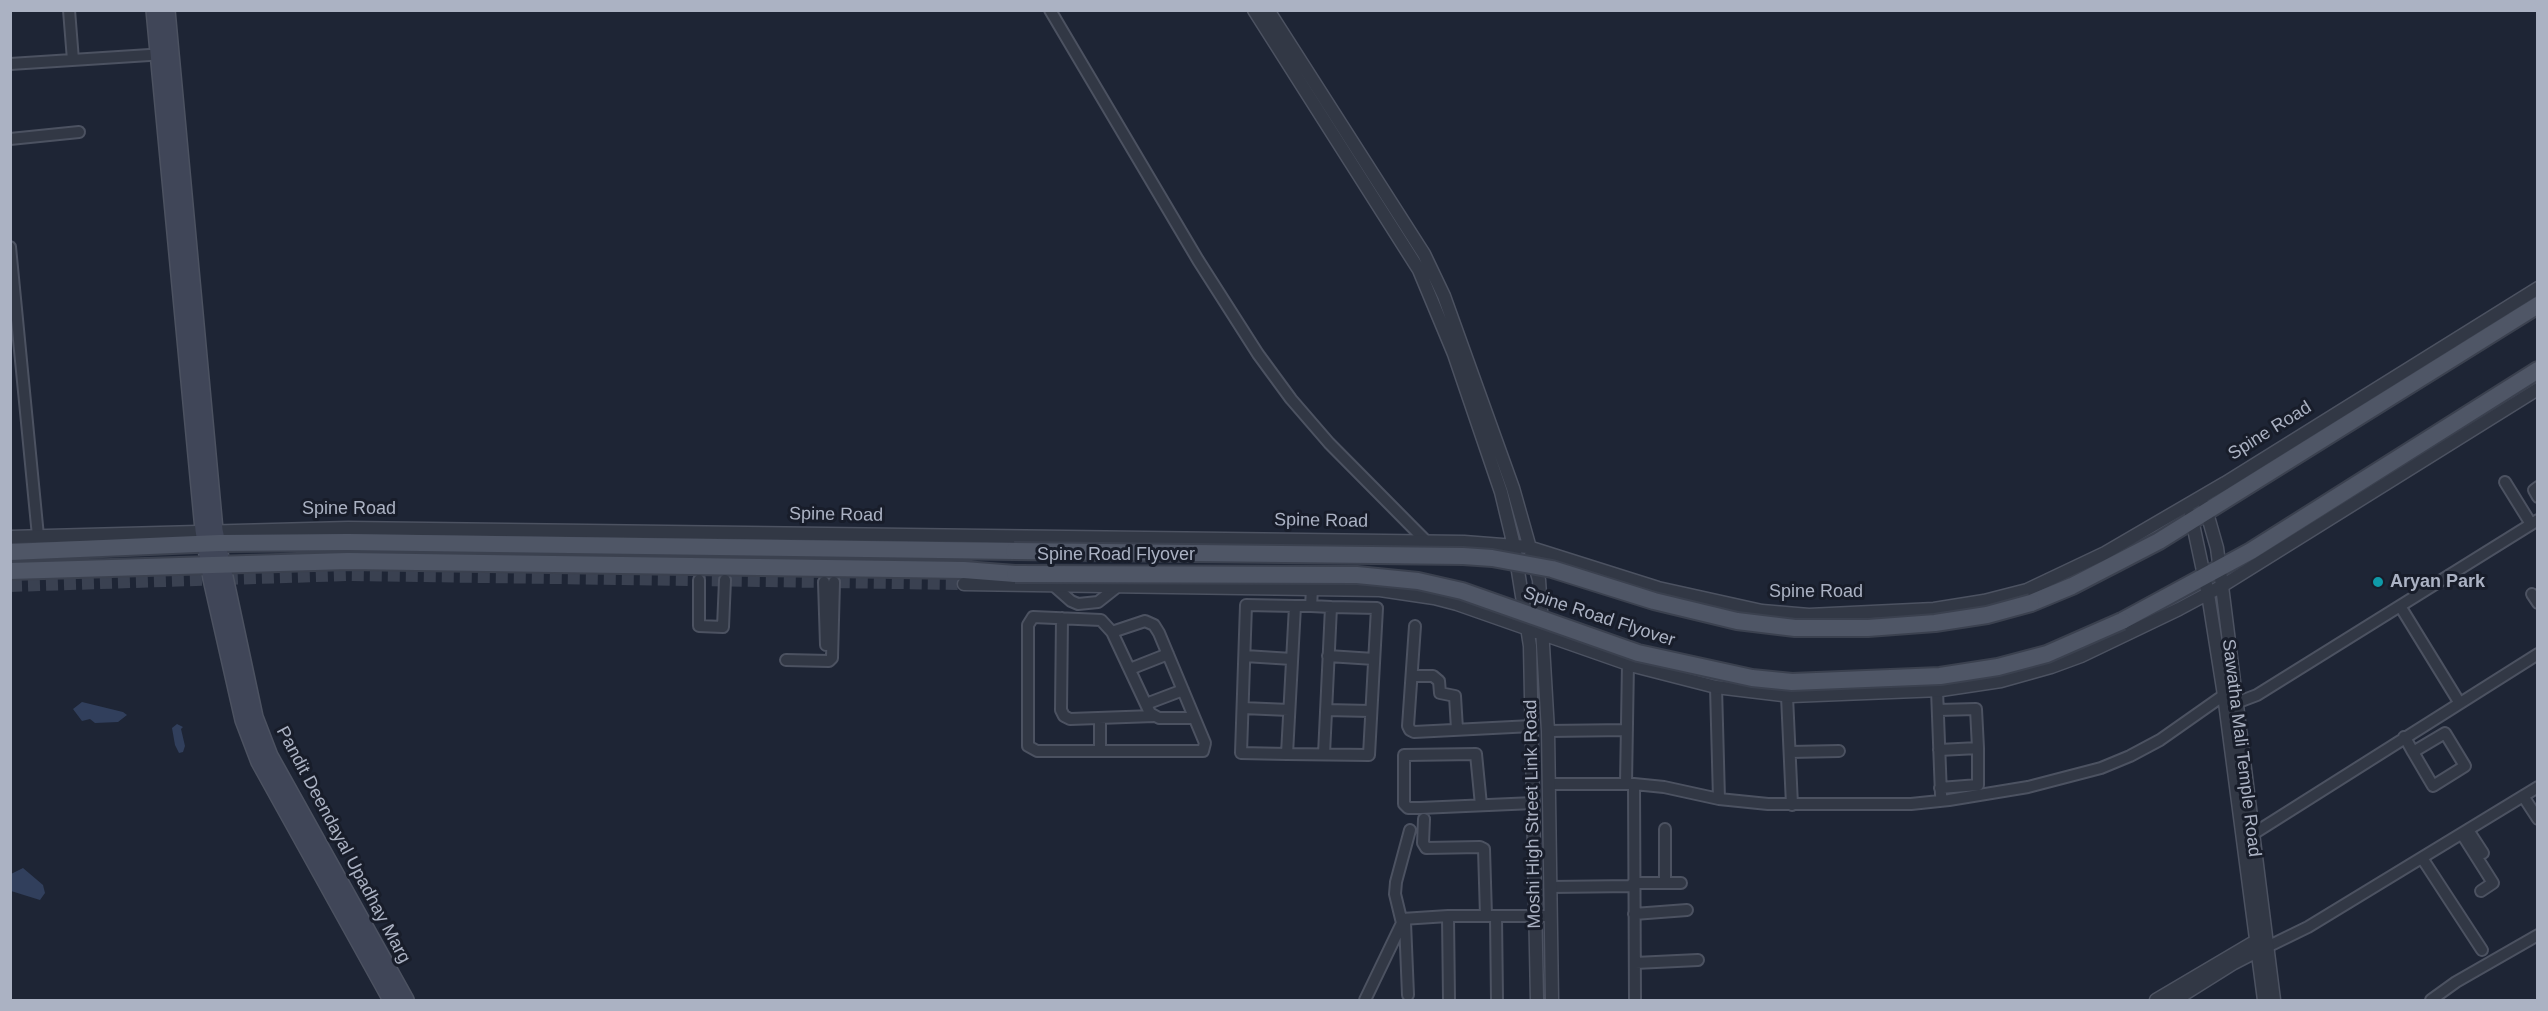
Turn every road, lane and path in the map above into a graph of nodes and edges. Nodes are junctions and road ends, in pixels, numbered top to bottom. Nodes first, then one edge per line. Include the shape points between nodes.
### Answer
1 (69, 10) edge
2 (154, 10) edge
3 (167, 10) edge
4 (1050, 10) edge
5 (1254, 10) edge
6 (1268, 10) edge
7 (165, 54) junction
8 (73, 60) junction
9 (10, 64) edge
10 (1317, 97) junction
11 (79, 132) dead end
12 (10, 139) edge
13 (10, 247) edge
14 (2538, 288) edge
15 (2538, 305) edge
16 (15, 348) edge
17 (2538, 370) edge
18 (2538, 389) edge
19 (2505, 482) dead end
20 (2538, 487) edge
21 (2538, 497) edge
22 (2187, 504) junction
23 (2205, 504) junction
24 (2193, 521) junction
25 (2534, 522) edge
26 (2155, 534) junction
27 (38, 536) junction
28 (10, 537) edge
29 (211, 537) junction
30 (1427, 542) junction
31 (965, 544) junction
32 (1514, 546) junction
33 (1529, 547) junction
34 (10, 552) edge
35 (215, 564) junction
36 (10, 571) edge
37 (2212, 573) junction
38 (964, 577) junction
39 (699, 580) dead end
40 (724, 580) dead end
41 (1054, 586) junction
42 (2222, 586) junction
43 (1117, 587) junction
44 (1312, 589) junction
45 (2208, 594) junction
46 (1086, 603) junction
47 (1295, 606) junction
48 (1311, 606) junction
49 (2400, 606) junction
50 (1331, 607) junction
51 (1062, 618) junction
52 (1086, 618) junction
53 (1415, 626) dead end
54 (1527, 628) junction
55 (1112, 632) junction
56 (1542, 634) junction
57 (826, 649) dead end
58 (1168, 654) junction
59 (1245, 656) junction
60 (1328, 656) junction
61 (1292, 658) junction
62 (2536, 658) edge
63 (1374, 659) junction
64 (786, 660) dead end
65 (1628, 663) junction
66 (1130, 669) junction
67 (1413, 676) junction
68 (1716, 687) junction
69 (1183, 690) junction
70 (1937, 690) junction
71 (2224, 695) junction
72 (1787, 696) junction
73 (2459, 702) junction
74 (2236, 703) junction
75 (1146, 704) junction
76 (1243, 708) junction
77 (1289, 710) junction
78 (1326, 710) junction
79 (1938, 710) junction
80 (1371, 711) junction
81 (1154, 716) junction
82 (1100, 718) junction
83 (1194, 718) junction
84 (1532, 726) junction
85 (1457, 729) junction
86 (1627, 730) junction
87 (1548, 731) junction
88 (2404, 737) junction
89 (1978, 748) junction
90 (1939, 750) junction
91 (1839, 751) dead end
92 (1100, 752) junction
93 (1790, 752) junction
94 (2413, 752) junction
95 (1287, 754) junction
96 (1324, 754) junction
97 (1549, 784) junction
98 (1630, 784) junction
99 (2538, 787) edge
100 (1940, 788) junction
101 (2523, 796) junction
102 (1719, 799) junction
103 (1941, 801) junction
104 (1534, 803) junction
105 (1481, 805) junction
106 (1792, 805) junction
107 (1424, 819) dead end
108 (2538, 819) edge
109 (1665, 829) dead end
110 (1410, 830) dead end
111 (2465, 832) junction
112 (2253, 834) junction
113 (2483, 853) dead end
114 (2422, 858) junction
115 (1665, 883) junction
116 (1681, 883) dead end
117 (1633, 884) junction
118 (1550, 887) junction
119 (2481, 891) dead end
120 (1687, 910) dead end
121 (1634, 914) junction
122 (1448, 916) junction
123 (1491, 916) junction
124 (1536, 916) junction
125 (1551, 916) junction
126 (1403, 919) junction
127 (2538, 935) edge
128 (2261, 943) junction
129 (2482, 950) dead end
130 (1698, 960) dead end
131 (1635, 963) junction
132 (1408, 994) dead end
133 (391, 1000) edge
134 (406, 1000) edge
135 (1365, 1000) edge
136 (1449, 1000) edge
137 (1497, 1000) edge
138 (1537, 1000) edge
139 (1552, 1000) edge
140 (1635, 1000) edge
141 (2156, 1000) edge
142 (2175, 1000) edge
143 (2264, 1000) edge
144 (2274, 1000) edge
145 (2431, 1000) edge

1 - 8 street
2 - 7 main road
3 - 7 main road
4 - 30 street via 1258,354 1329,443
5 - 10 street
6 - 10 street
7 - 8 street
7 - 29 main road, Pandit Deendayal Upadhay Marg
8 - 9 street
10 - 32 street, Moshi High Street Link Road via 1419,270 1502,492
10 - 33 street, Moshi High Street Link Road via 1413,234 1444,296 1513,488
11 - 12 street
13 - 16 street
14 - 23 street, Spine Road
15 - 23 main road, Spine Road
16 - 27 street
17 - 37 main road
18 - 42 street
19 - 25 street
20 - 21 street via 2534,490
22 - 23 street, Spine Road
22 - 24 street, Sawatha Mali Temple Road
22 - 26 street, Spine Road
23 - 24 main road, Spine Road
23 - 37 street, Sawatha Mali Temple Road
24 - 26 main road, Spine Road Flyover
24 - 37 street, Sawatha Mali Temple Road
25 - 49 street
26 - 31 main road, Spine Road Flyover, bridge via 2072,586 2031,603 1935,623 1868,628 1795,628 1737,621 1654,601 1552,569 1492,558 1014,551
26 - 33 street, Spine Road via 2027,590 1984,601 1934,609 1809,615 1761,612 1675,592
27 - 28 street, Spine Road
27 - 29 street, Spine Road
29 - 31 main road, Spine Road via 422,542
29 - 34 main road, Spine Road
29 - 35 main road, Pandit Deendayal Upadhay Marg
30 - 31 street, Spine Road
30 - 32 street, Spine Road
32 - 33 street, Spine Road
32 - 54 street, Moshi High Street Link Road
33 - 56 street, Moshi High Street Link Road via 1539,580
35 - 36 main road
35 - 38 main road via 411,562
35 - 133 main road, Pandit Deendayal Upadhay Marg via 249,741
35 - 134 main road, Pandit Deendayal Upadhay Marg via 261,737
37 - 38 main road, Spine Road Flyover, bridge via 2122,621 2047,654 1998,667 1940,676 1792,682 1752,678 1638,652 1462,591 1418,581 1357,575
37 - 42 street, Sawatha Mali Temple Road
37 - 45 street, Sawatha Mali Temple Road
38 - 41 street
39 - 40 street via 699,626 723,627
41 - 43 street
41 - 46 street via 1071,601
42 - 45 street
42 - 74 street, Sawatha Mali Temple Road
43 - 44 street
43 - 46 street via 1104,599
44 - 48 street
44 - 54 street via 1380,590 1434,598
45 - 70 street via 2051,668 2001,681
45 - 71 street, Sawatha Mali Temple Road
46 - 52 street
47 - 48 street
47 - 59 street via 1246,605
47 - 61 street
48 - 50 street
49 - 73 street
49 - 74 street via 2257,695
50 - 60 street
50 - 63 street via 1377,608
51 - 52 street
51 - 82 street via 1061,710 1070,719
51 - 92 street via 1029,620 1028,746 1036,751
52 - 55 street via 1101,620
53 - 67 street
54 - 56 street
54 - 84 street, Moshi High Street Link Road
55 - 58 street via 1150,622
55 - 66 street
56 - 65 street
56 - 87 street, Moshi High Street Link Road
57 - 64 street via 829,582 832,658
58 - 66 street
58 - 69 street
59 - 61 street
59 - 76 street
60 - 63 street
60 - 78 street
61 - 77 street
62 - 73 street
63 - 80 street
65 - 68 street
65 - 86 street
66 - 75 street
67 - 85 street via 1433,676 1439,681 1440,693 1455,696
67 - 85 street via 1410,730
68 - 72 street
68 - 102 street
69 - 75 street
69 - 83 street
70 - 72 street
70 - 79 street
71 - 103 street via 2160,740 2101,768 2028,788
71 - 128 street, Sawatha Mali Temple Road
72 - 93 street
73 - 88 street
74 - 112 street, Sawatha Mali Temple Road
75 - 81 street
76 - 77 street
76 - 95 street via 1241,753
77 - 95 street
78 - 80 street
78 - 96 street
79 - 89 street via 1976,710
79 - 90 street
80 - 96 street via 1369,755
81 - 82 street
81 - 83 street
82 - 92 street
83 - 92 street via 1205,743 1203,751
84 - 85 street
84 - 104 street, Moshi High Street Link Road
86 - 87 street
86 - 98 street
87 - 97 street, Moshi High Street Link Road
88 - 94 street
88 - 112 street
89 - 90 street
89 - 100 street via 1978,785
90 - 100 street
91 - 93 street
93 - 106 street
94 - 94 street via 2433,786 2465,766 2445,733
95 - 96 street
97 - 98 street
97 - 118 street, Moshi High Street Link Road
98 - 102 street
98 - 117 street
99 - 101 street
100 - 103 street
101 - 108 street
101 - 111 street
102 - 106 street
103 - 106 street
104 - 105 street
104 - 124 street, Moshi High Street Link Road
105 - 105 street via 1476,754 1404,755 1404,804 1408,808
107 - 123 street via 1426,848 1484,849
109 - 115 street
110 - 126 street via 1395,894
111 - 113 street
111 - 114 street
111 - 119 street via 2493,883
112 - 128 street, Sawatha Mali Temple Road
114 - 128 street via 2308,927
114 - 129 street
115 - 116 street
115 - 117 street
117 - 118 street
117 - 121 street
118 - 125 street, Moshi High Street Link Road
120 - 121 street
121 - 131 street
122 - 123 street
122 - 126 street
122 - 136 street
123 - 124 street
123 - 137 street
124 - 125 street
124 - 138 street, Moshi High Street Link Road
125 - 139 street, Moshi High Street Link Road
126 - 132 street
126 - 135 street
127 - 145 street
128 - 141 street
128 - 142 street
128 - 143 street, Sawatha Mali Temple Road
128 - 144 street, Sawatha Mali Temple Road
130 - 131 street
131 - 140 street

